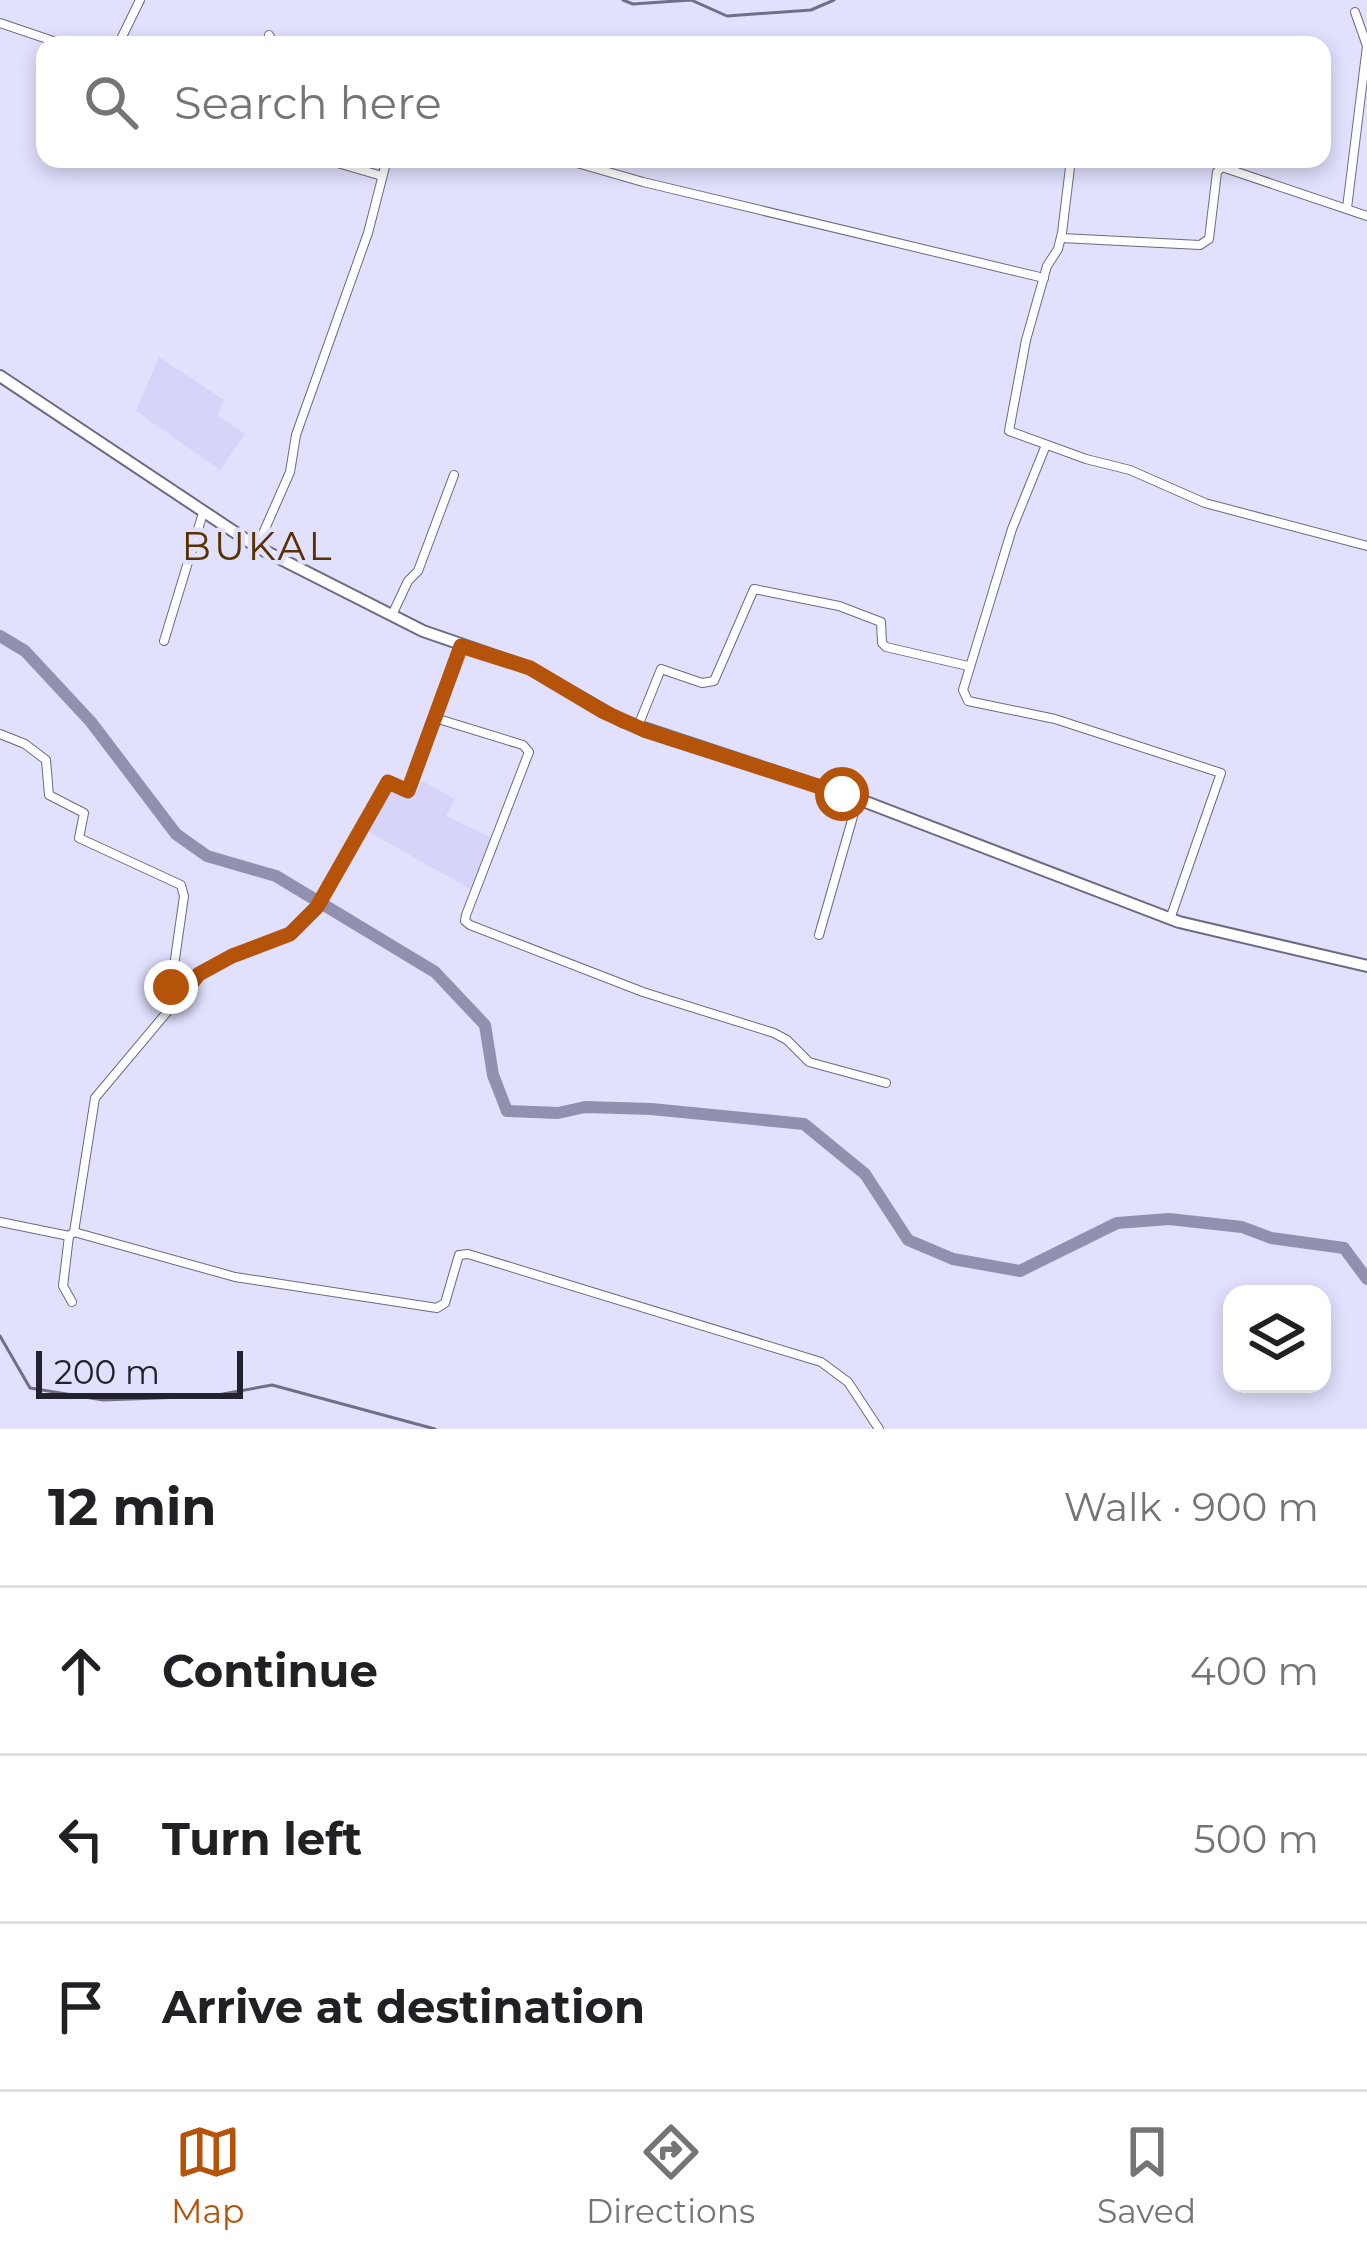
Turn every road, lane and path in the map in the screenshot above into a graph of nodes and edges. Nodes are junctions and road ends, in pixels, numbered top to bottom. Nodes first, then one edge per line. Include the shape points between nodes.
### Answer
1 (140, 0) edge
2 (1355, 12) dead end
3 (0, 23) edge
4 (38, 36) edge
5 (122, 36) edge
6 (355, 168) edge
7 (384, 168) edge
8 (594, 168) edge
9 (1070, 168) edge
10 (1221, 168) edge
11 (1225, 168) edge
12 (382, 176) junction
13 (1347, 208) junction
14 (1367, 216) edge
15 (1061, 238) junction
16 (1044, 278) junction
17 (0, 376) edge
18 (1046, 445) junction
19 (454, 475) dead end
20 (203, 513) junction
21 (1367, 546) edge
22 (257, 548) junction
23 (392, 615) junction
24 (164, 641) dead end
25 (461, 646) junction
26 (968, 666) junction
27 (435, 718) junction
28 (638, 728) junction
29 (0, 734) edge
30 (858, 799) junction
31 (1170, 919) junction
32 (819, 935) dead end
33 (1367, 966) edge
34 (175, 1003) junction
35 (886, 1083) dead end
36 (0, 1222) edge
37 (72, 1234) junction
38 (72, 1302) dead end
39 (879, 1429) edge

1 - 5 street
2 - 13 street via 1367,46
3 - 4 street
6 - 12 street
7 - 12 street
8 - 16 street
9 - 15 street
10 - 15 street via 1209,239 1200,245
11 - 13 street
12 - 22 street via 290,472
13 - 14 street
15 - 16 street
16 - 18 street via 1009,431
17 - 20 main road
18 - 21 street via 1205,503
18 - 26 street
19 - 23 street
20 - 22 main road
20 - 24 street
22 - 23 main road
23 - 25 main road
25 - 27 street
25 - 28 main road via 530,668
26 - 28 street via 886,647 881,622 754,589 714,681 661,669
26 - 31 street via 968,701 1055,719 1221,772
27 - 34 street via 408,791 388,782 317,907 290,934 199,974
27 - 35 street via 530,752 465,921 643,992 774,1033 809,1062
28 - 30 main road
29 - 34 street via 46,760 49,795 84,813 80,838 181,885
30 - 31 main road
30 - 32 street
31 - 33 main road
34 - 37 street via 95,1098
36 - 37 street
37 - 38 street via 63,1286
37 - 39 street via 236,1277 437,1308 459,1255 468,1254 821,1362 848,1382

